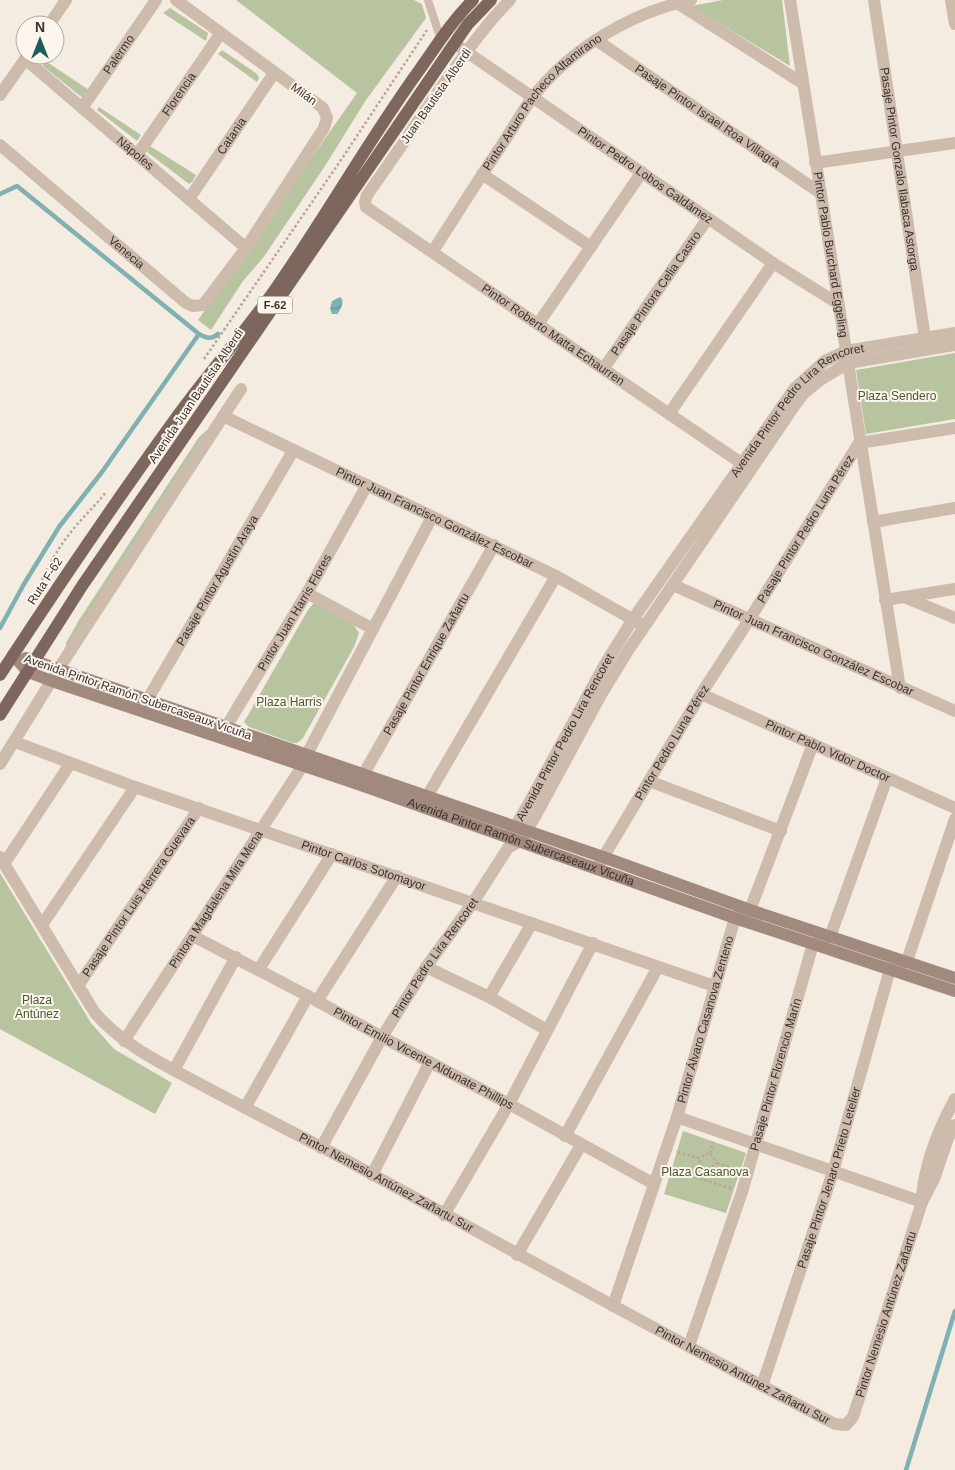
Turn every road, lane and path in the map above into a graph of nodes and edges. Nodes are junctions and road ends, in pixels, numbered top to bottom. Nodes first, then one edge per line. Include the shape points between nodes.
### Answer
1 (66, 0) edge
2 (156, 0) edge
3 (176, 0) edge
4 (428, 0) edge
5 (466, 0) edge
6 (472, 0) edge
7 (490, 0) edge
8 (510, 0) edge
9 (691, 0) edge
10 (790, 0) edge
11 (874, 0) edge
12 (951, 0) edge
13 (677, 3) junction
14 (55, 15) edge
15 (434, 18) junction
16 (454, 20) junction
17 (955, 24) edge
18 (221, 33) junction
19 (441, 40) junction
20 (596, 40) junction
21 (454, 44) junction
22 (467, 52) junction
23 (21, 65) edge
24 (35, 65) edge
25 (274, 73) junction
26 (802, 83) junction
27 (0, 95) edge
28 (533, 97) junction
29 (82, 108) junction
30 (955, 143) edge
31 (0, 145) edge
32 (897, 151) junction
33 (138, 156) junction
34 (815, 163) junction
35 (642, 172) junction
36 (482, 174) junction
37 (819, 192) junction
38 (367, 195) joint
39 (189, 199) junction
40 (708, 218) junction
41 (591, 247) junction
42 (246, 248) junction
43 (432, 251) junction
44 (772, 263) junction
45 (837, 303) junction
46 (538, 324) junction
47 (955, 332) edge
48 (925, 338) junction
49 (955, 345) edge
50 (847, 357) junction
51 (202, 360) dead end
52 (604, 368) junction
53 (241, 389) dead end
54 (669, 414) junction
55 (223, 416) junction
56 (955, 428) edge
57 (859, 443) junction
58 (293, 451) junction
59 (746, 466) junction
60 (367, 485) junction
61 (108, 489) dead end
62 (115, 502) joint
63 (955, 508) edge
64 (432, 517) junction
65 (873, 522) junction
66 (494, 545) junction
67 (556, 576) junction
68 (673, 585) junction
69 (955, 589) edge
70 (307, 593) junction
71 (904, 597) junction
72 (885, 600) junction
73 (32, 603) dead end
74 (955, 618) edge
75 (749, 620) junction
76 (639, 622) junction
77 (373, 629) junction
78 (13, 655) junction
79 (36, 660) junction
80 (58, 669) junction
81 (28, 672) junction
82 (0, 675) edge
83 (52, 681) junction
84 (900, 688) junction
85 (701, 694) junction
86 (144, 706) junction
87 (955, 712) edge
88 (0, 715) edge
89 (224, 733) junction
90 (15, 742) junction
91 (813, 744) junction
92 (304, 760) junction
93 (0, 764) edge
94 (70, 764) junction
95 (886, 778) junction
96 (361, 779) junction
97 (648, 781) junction
98 (135, 787) junction
99 (424, 802) junction
100 (199, 808) junction
101 (955, 808) edge
102 (955, 819) edge
103 (262, 829) junction
104 (781, 831) junction
105 (515, 837) junction
106 (332, 854) junction
107 (603, 857) junction
108 (2, 861) edge
109 (596, 868) junction
110 (397, 876) junction
111 (472, 904) junction
112 (750, 910) junction
113 (735, 918) junction
114 (532, 923) junction
115 (42, 925) junction
116 (193, 936) junction
117 (830, 937) junction
118 (593, 943) junction
119 (814, 944) junction
120 (236, 957) junction
121 (907, 961) junction
122 (426, 967) junction
123 (658, 967) junction
124 (890, 969) junction
125 (259, 970) junction
126 (955, 978) edge
127 (78, 986) junction
128 (714, 986) junction
129 (955, 991) edge
130 (489, 997) junction
131 (313, 998) junction
132 (547, 1030) junction
133 (382, 1037) junction
134 (124, 1041) junction
135 (430, 1062) junction
136 (174, 1070) junction
137 (955, 1099) edge
138 (509, 1104) junction
139 (245, 1108) junction
140 (677, 1117) junction
141 (955, 1125) edge
142 (565, 1136) junction
143 (756, 1145) junction
144 (581, 1146) junction
145 (321, 1148) junction
146 (666, 1148) junction
147 (698, 1158) junction
148 (717, 1163) junction
149 (660, 1167) junction
150 (705, 1171) junction
151 (833, 1172) junction
152 (748, 1173) junction
153 (372, 1175) junction
154 (702, 1179) junction
155 (654, 1184) junction
156 (742, 1192) junction
157 (922, 1202) junction
158 (444, 1215) junction
159 (517, 1255) junction
160 (613, 1306) junction
161 (690, 1346) junction
162 (762, 1386) junction
163 (846, 1425) joint

1 - 14 street
2 - 29 street, Palermo
3 - 18 street, Milán
4 - 15 lane
5 - 16 street
6 - 16 main road, Avenida Juan Bautista Alberdi / F-62
7 - 21 main road, Avenida Juan Bautista Alberdi / F-62
8 - 22 street, Juan Bautista Alberdi
9 - 13 street, Pintor Arturo Pacheco Altamirano
10 - 26 street, Pintor Pablo Burchard Eggeling
11 - 32 street, Pasaje Pintor Gonzalo Ilabaca Astorga
12 - 17 street
13 - 20 street, Pintor Arturo Pacheco Altamirano via 630,20
13 - 26 street
15 - 19 lane
15 - 51 path via 341,160
16 - 19 main road, Avenida Juan Bautista Alberdi / F-62
18 - 25 street, Milán
18 - 33 street, Florencia
19 - 62 main road, Avenida Juan Bautista Alberdi / F-62 via 393,106 274,291
20 - 28 street, Pintor Arturo Pacheco Altamirano via 563,66
20 - 37 street, Pasaje Pintor Israel Roa Villagra
21 - 22 street, Pintor Pedro Lobos Galdámez
21 - 79 main road, Avenida Juan Bautista Alberdi / F-62 via 82,586
22 - 28 street, Pintor Pedro Lobos Galdámez
22 - 38 street, Juan Bautista Alberdi
23 - 27 street
24 - 29 street, Nápoles
25 - 39 street, Catania
25 - 42 street, Milán via 323,108 327,118
26 - 34 street, Pintor Pablo Burchard Eggeling
28 - 35 street, Pintor Pedro Lobos Galdámez
28 - 36 street, Pintor Arturo Pacheco Altamirano
29 - 33 street, Nápoles
30 - 32 street
31 - 42 street, Venecia via 193,306 206,302
32 - 34 street
32 - 48 street, Pasaje Pintor Gonzalo Ilabaca Astorga
33 - 39 street, Nápoles
34 - 37 street, Pintor Pablo Burchard Eggeling
35 - 40 street, Pintor Pedro Lobos Galdámez
35 - 41 street
36 - 41 street
36 - 43 street, Pintor Arturo Pacheco Altamirano
37 - 45 street, Pintor Pablo Burchard Eggeling
38 - 43 street, Pintor Roberto Matta Echaurren via 366,206
39 - 42 street, Nápoles
40 - 44 street, Pintor Pedro Lobos Galdámez
40 - 52 street, Pasaje Pintora Celia Castro
41 - 46 street
43 - 46 street, Pintor Roberto Matta Echaurren
44 - 45 street, Pintor Pedro Lobos Galdámez
44 - 54 street
45 - 50 street, Pintor Pablo Burchard Eggeling
46 - 52 street, Pintor Roberto Matta Echaurren
47 - 48 street, Avenida Pintor Pedro Lira Rencoret
48 - 50 street, Avenida Pintor Pedro Lira Rencoret
49 - 50 street, Avenida Pintor Pedro Lira Rencoret
50 - 57 street, Pintor Pablo Burchard Eggeling
50 - 59 street, Avenida Pintor Pedro Lira Rencoret via 825,361 795,388
52 - 54 street, Pintor Roberto Matta Echaurren
53 - 55 street
54 - 59 street, Pintor Roberto Matta Echaurren
55 - 58 street, Pintor Juan Francisco González Escobar
55 - 80 street
56 - 57 street, Pasaje Pintor Pedro Luna Pérez
57 - 65 street, Pintor Pablo Burchard Eggeling
57 - 75 street, Pasaje Pintor Pedro Luna Pérez
58 - 60 street, Pintor Juan Francisco González Escobar
58 - 86 street, Pasaje Pintor Agustín Araya
59 - 68 street, Avenida Pintor Pedro Lira Rencoret
59 - 76 street, Avenida Pintor Pedro Lira Rencoret
60 - 64 street, Pintor Juan Francisco González Escobar
60 - 70 street, Pintor Juan Harris Flores
61 - 73 path via 56,553
62 - 78 main road, Ruta F-62 / F-62
63 - 65 street
64 - 66 street, Pintor Juan Francisco González Escobar
64 - 77 street, Pintora Magdalena Mira Mena
65 - 72 street, Pintor Pablo Burchard Eggeling
66 - 67 street, Pintor Juan Francisco González Escobar
66 - 96 street, Pasaje Pintor Enrique Zañartu
67 - 76 street, Pintor Juan Francisco González Escobar
67 - 99 street
68 - 75 street, Pintor Juan Francisco González Escobar
68 - 76 street, Avenida Pintor Pedro Lira Rencoret
69 - 71 street
70 - 77 street
70 - 89 street, Pintor Juan Harris Flores
71 - 72 street
71 - 74 street
72 - 84 street, Pintor Pablo Burchard Eggeling
75 - 84 street, Pintor Juan Francisco González Escobar
75 - 85 street, Pintor Pedro Luna Pérez
76 - 105 street, Avenida Pintor Pedro Lira Rencoret via 602,693
77 - 92 street, Pintora Magdalena Mira Mena
78 - 79 street, Avenida Pintor Ramón Subercaseaux Vicuña
78 - 81 street, Avenida Pintor Ramón Subercaseaux Vicuña
78 - 82 main road, Ruta F-62 / F-62
79 - 80 street, Avenida Pintor Ramón Subercaseaux Vicuña
79 - 81 main road, Avenida Juan Bautista Alberdi / F-62
80 - 83 street
80 - 86 street, Avenida Pintor Ramón Subercaseaux Vicuña
81 - 83 street, Avenida Pintor Ramón Subercaseaux Vicuña
81 - 88 main road, Avenida Juan Bautista Alberdi / F-62
83 - 86 street, Avenida Pintor Ramón Subercaseaux Vicuña
83 - 90 street
84 - 87 street, Pintor Juan Francisco González Escobar
85 - 91 street, Pintor Pablo Vidor Doctor
85 - 97 street, Pintor Pedro Luna Pérez
86 - 89 street, Avenida Pintor Ramón Subercaseaux Vicuña
89 - 92 street, Avenida Pintor Ramón Subercaseaux Vicuña
90 - 93 street
90 - 94 street, Pintor Carlos Sotomayor
91 - 95 street, Pintor Pablo Vidor Doctor
91 - 104 street
92 - 96 street, Avenida Pintor Ramón Subercaseaux Vicuña
92 - 103 street, Pintora Magdalena Mira Mena
94 - 98 street, Pintor Carlos Sotomayor
94 - 108 street
95 - 101 street, Pintor Pablo Vidor Doctor
95 - 117 street
96 - 99 street, Avenida Pintor Ramón Subercaseaux Vicuña
97 - 104 street
97 - 107 street, Pintor Pedro Luna Pérez
98 - 100 street, Pintor Carlos Sotomayor
98 - 115 street
99 - 105 street, Avenida Pintor Ramón Subercaseaux Vicuña
100 - 103 street, Pintor Carlos Sotomayor
100 - 127 street, Pasaje Pintor Luis Herrera Guevara
102 - 121 street
103 - 106 street, Pintor Carlos Sotomayor
103 - 116 street, Pintora Magdalena Mira Mena
104 - 112 street
105 - 107 street, Avenida Pintor Ramón Subercaseaux Vicuña
105 - 109 street, Avenida Pintor Ramón Subercaseaux Vicuña
105 - 111 street, Pintor Pedro Lira Rencoret
106 - 110 street, Pintor Carlos Sotomayor
106 - 125 street
107 - 109 street, Pintor Pedro Luna Pérez
107 - 112 street, Avenida Pintor Ramón Subercaseaux Vicuña
108 - 115 street, Pintor Nemesio Antúnez Zañartu Sur
109 - 113 street, Avenida Pintor Ramón Subercaseaux Vicuña
110 - 111 street, Pintor Carlos Sotomayor
110 - 131 street
111 - 114 street, Pintor Carlos Sotomayor
111 - 122 street, Pintor Pedro Lira Rencoret
112 - 113 street
112 - 117 street, Avenida Pintor Ramón Subercaseaux Vicuña
113 - 119 street, Avenida Pintor Ramón Subercaseaux Vicuña
113 - 128 street, Pintor Álvaro Casanova Zenteno
114 - 118 street, Pintor Carlos Sotomayor
114 - 130 street
115 - 127 street, Pintor Nemesio Antúnez Zañartu Sur
116 - 120 street, Pintor Emilio Vicente Aldunate Phillips
116 - 134 street, Pintora Magdalena Mira Mena
117 - 119 street
117 - 121 street, Avenida Pintor Ramón Subercaseaux Vicuña
118 - 123 street, Pintor Carlos Sotomayor
118 - 132 street
119 - 124 street, Avenida Pintor Ramón Subercaseaux Vicuña
119 - 143 street, Pasaje Pintor Florencio Marín
120 - 125 street, Pintor Emilio Vicente Aldunate Phillips
120 - 136 street
121 - 124 street
121 - 126 street, Avenida Pintor Ramón Subercaseaux Vicuña
122 - 130 street
122 - 133 street, Pintor Pedro Lira Rencoret
123 - 128 street, Pintor Carlos Sotomayor
123 - 142 street
124 - 129 street, Avenida Pintor Ramón Subercaseaux Vicuña
124 - 151 street, Pasaje Pintor Jenaro Prieto Letelier
125 - 131 street, Pintor Emilio Vicente Aldunate Phillips
127 - 134 street, Pintor Nemesio Antúnez Zañartu Sur via 95,1013
128 - 140 street, Pintor Álvaro Casanova Zenteno
130 - 132 street
131 - 133 street, Pintor Emilio Vicente Aldunate Phillips
131 - 139 street
132 - 138 street
133 - 135 street, Pintor Emilio Vicente Aldunate Phillips
133 - 145 street, Pintor Pedro Lira Rencoret
134 - 136 street, Pintor Nemesio Antúnez Zañartu Sur
135 - 138 street, Pintor Emilio Vicente Aldunate Phillips
135 - 153 street
136 - 139 street, Pintor Nemesio Antúnez Zañartu Sur
137 - 157 street via 937,1135 924,1175
138 - 142 street, Pintor Emilio Vicente Aldunate Phillips
138 - 158 street
139 - 145 street, Pintor Nemesio Antúnez Zañartu Sur
140 - 143 street
140 - 146 street, Pintor Álvaro Casanova Zenteno
141 - 157 street
142 - 144 street, Pintor Emilio Vicente Aldunate Phillips
143 - 151 street
143 - 152 street, Pasaje Pintor Florencio Marín
144 - 155 street, Pintor Emilio Vicente Aldunate Phillips
144 - 159 street
145 - 153 street, Pintor Nemesio Antúnez Zañartu Sur
146 - 147 path
146 - 149 street, Pintor Álvaro Casanova Zenteno
147 - 148 path via 710,1153
147 - 150 path
148 - 150 path
148 - 152 path
149 - 154 path
149 - 155 street, Pintor Álvaro Casanova Zenteno
150 - 154 path
151 - 157 street
151 - 162 street, Pasaje Pintor Jenaro Prieto Letelier
152 - 156 street, Pasaje Pintor Florencio Marín
153 - 158 street, Pintor Nemesio Antúnez Zañartu Sur
154 - 156 path
155 - 160 street, Pintor Álvaro Casanova Zenteno
156 - 161 street, Pasaje Pintor Florencio Marín
157 - 163 street, Pintor Nemesio Antúnez Zañartu via 853,1417
158 - 159 street, Pintor Nemesio Antúnez Zañartu Sur
159 - 160 street, Pintor Nemesio Antúnez Zañartu Sur
160 - 161 street, Pintor Nemesio Antúnez Zañartu Sur
161 - 162 street, Pintor Nemesio Antúnez Zañartu Sur
162 - 163 street, Pintor Nemesio Antúnez Zañartu Sur via 835,1424

